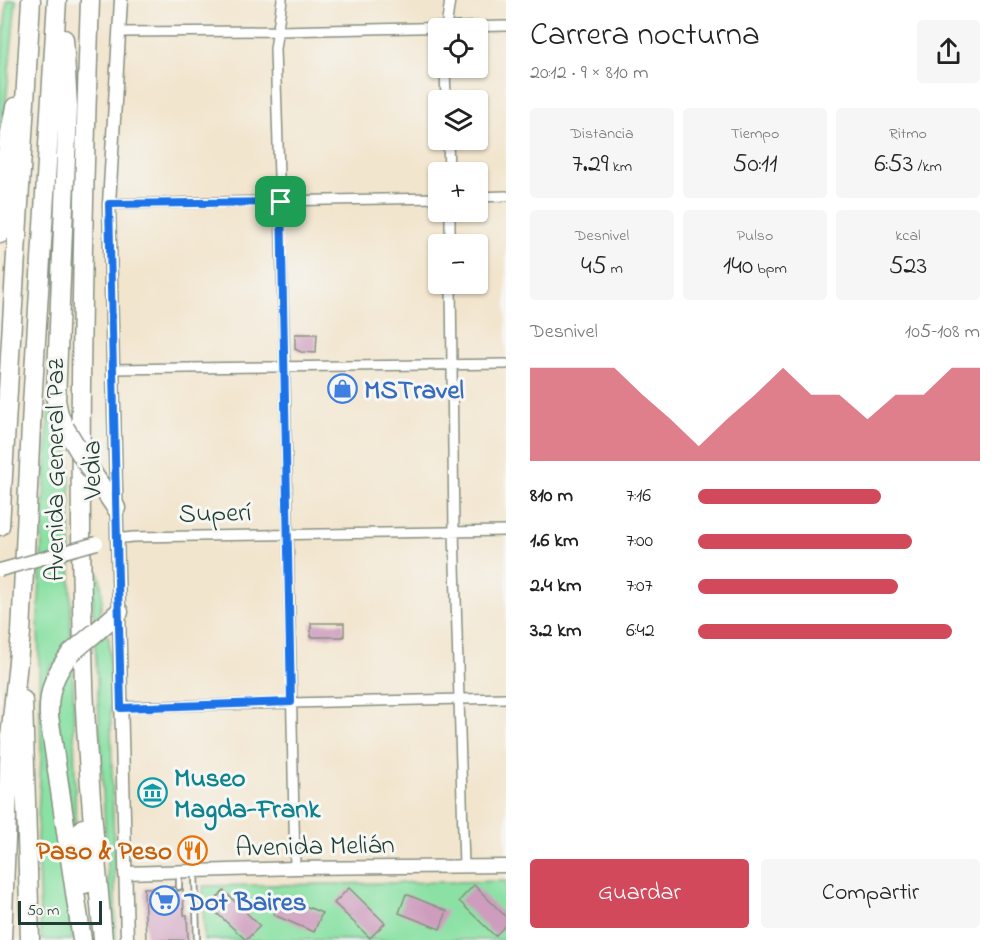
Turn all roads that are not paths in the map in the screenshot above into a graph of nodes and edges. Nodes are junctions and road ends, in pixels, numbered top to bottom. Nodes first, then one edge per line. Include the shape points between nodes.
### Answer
1 (31, 0) edge
2 (57, 0) edge
3 (62, 0) edge
4 (90, 0) edge
5 (103, 0) edge
6 (121, 0) edge
7 (282, 0) edge
8 (450, 0) edge
9 (447, 18) edge
10 (506, 26) edge
11 (488, 27) edge
12 (428, 28) edge
13 (278, 31) junction
14 (119, 32) junction
15 (28, 40) junction
16 (87, 106) junction
17 (506, 196) edge
18 (488, 197) edge
19 (428, 198) edge
20 (281, 202) junction
21 (109, 204) junction
22 (0, 234) edge
23 (451, 294) edge
24 (452, 364) junction
25 (506, 364) edge
26 (285, 368) junction
27 (113, 369) junction
28 (116, 508) junction
29 (0, 526) edge
30 (454, 531) junction
31 (506, 531) edge
32 (287, 534) junction
33 (117, 540) junction
34 (0, 570) edge
35 (119, 612) junction
36 (21, 633) junction
37 (84, 688) junction
38 (458, 698) junction
39 (506, 698) edge
40 (291, 702) junction
41 (121, 708) junction
42 (464, 866) junction
43 (506, 866) edge
44 (295, 868) junction
45 (179, 872) junction
46 (195, 872) junction
47 (125, 873) junction
48 (179, 887) dead end
49 (2, 940) edge
50 (30, 940) edge
51 (82, 940) edge
52 (101, 940) edge
53 (127, 940) edge
54 (197, 940) edge

1 - 15 highway, Avenida General Paz
2 - 36 highway, Avenida General Paz
3 - 28 highway, bridge via 68,107 56,400 65,428
4 - 16 highway, Avenida General Paz
5 - 16 highway
6 - 14 street, Vedia
7 - 13 street
8 - 9 street
10 - 11 street
12 - 13 street
13 - 14 street
13 - 20 street via 275,49
14 - 21 street, Vedia
15 - 22 highway via 8,143
15 - 29 highway, Avenida General Paz
16 - 37 highway, Avenida General Paz via 80,456
17 - 18 street
19 - 20 street
20 - 21 street
20 - 26 street
21 - 27 street, Vedia
23 - 24 street
24 - 25 street
24 - 26 street
24 - 30 street
26 - 27 street
26 - 32 street
27 - 28 street, Vedia
28 - 33 street, Vedia
30 - 31 street, Superí
30 - 32 street, Superí
30 - 38 street
32 - 33 street, Superí
32 - 40 street
33 - 34 street, Superí, bridge
33 - 35 street, Vedia
35 - 41 street, Vedia
35 - 51 highway, bridge via 59,667 48,699
36 - 49 highway, Avenida General Paz via 10,738
36 - 50 highway
37 - 51 highway
37 - 52 highway, Avenida General Paz
38 - 39 street
38 - 40 street
38 - 42 street
40 - 41 street
40 - 44 street
41 - 47 street, Vedia
42 - 43 street, Avenida Melián
42 - 44 street, Avenida Melián
44 - 46 street, Avenida Melián
45 - 46 street, Avenida Melián
45 - 47 street, Avenida Melián
45 - 48 lane
46 - 54 lane
47 - 53 street, Vedia

